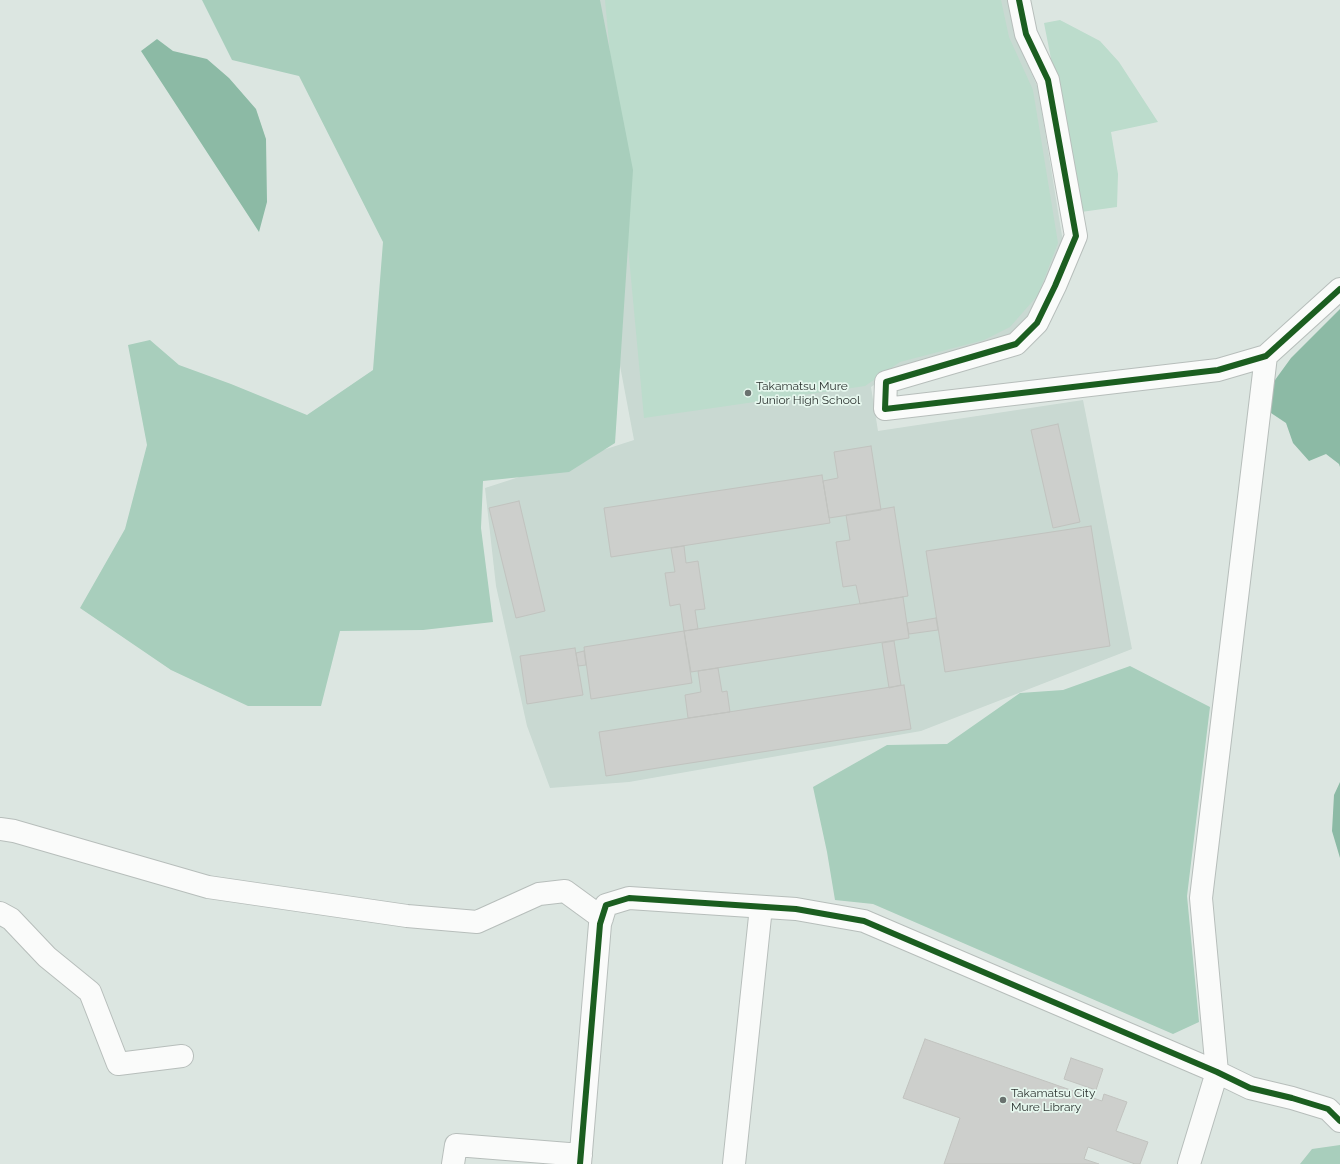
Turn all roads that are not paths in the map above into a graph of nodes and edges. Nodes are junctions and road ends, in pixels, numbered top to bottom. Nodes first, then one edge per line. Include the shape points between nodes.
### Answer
1 (1019, 0) edge
2 (1340, 289) edge
3 (1266, 356) junction
4 (0, 829) edge
5 (761, 907) junction
6 (0, 913) edge
7 (602, 918) junction
8 (182, 1056) dead end
9 (1217, 1072) junction
10 (1340, 1121) edge
11 (581, 1159) edge
12 (453, 1164) edge
13 (734, 1164) edge
14 (1189, 1164) edge

1 - 3 street via 1026,34 1048,80 1076,236 1036,323 1016,344 886,382 885,409 1218,370
2 - 3 street
3 - 9 street via 1201,898
4 - 7 street via 208,887 408,916 477,922 539,894 566,891
5 - 7 street via 629,898 606,905
5 - 9 street via 796,909 864,921
5 - 13 street
6 - 8 street via 11,919 47,957 90,992 118,1064
7 - 11 street
9 - 10 street via 1250,1088 1328,1109
9 - 14 street
11 - 12 street via 456,1145

